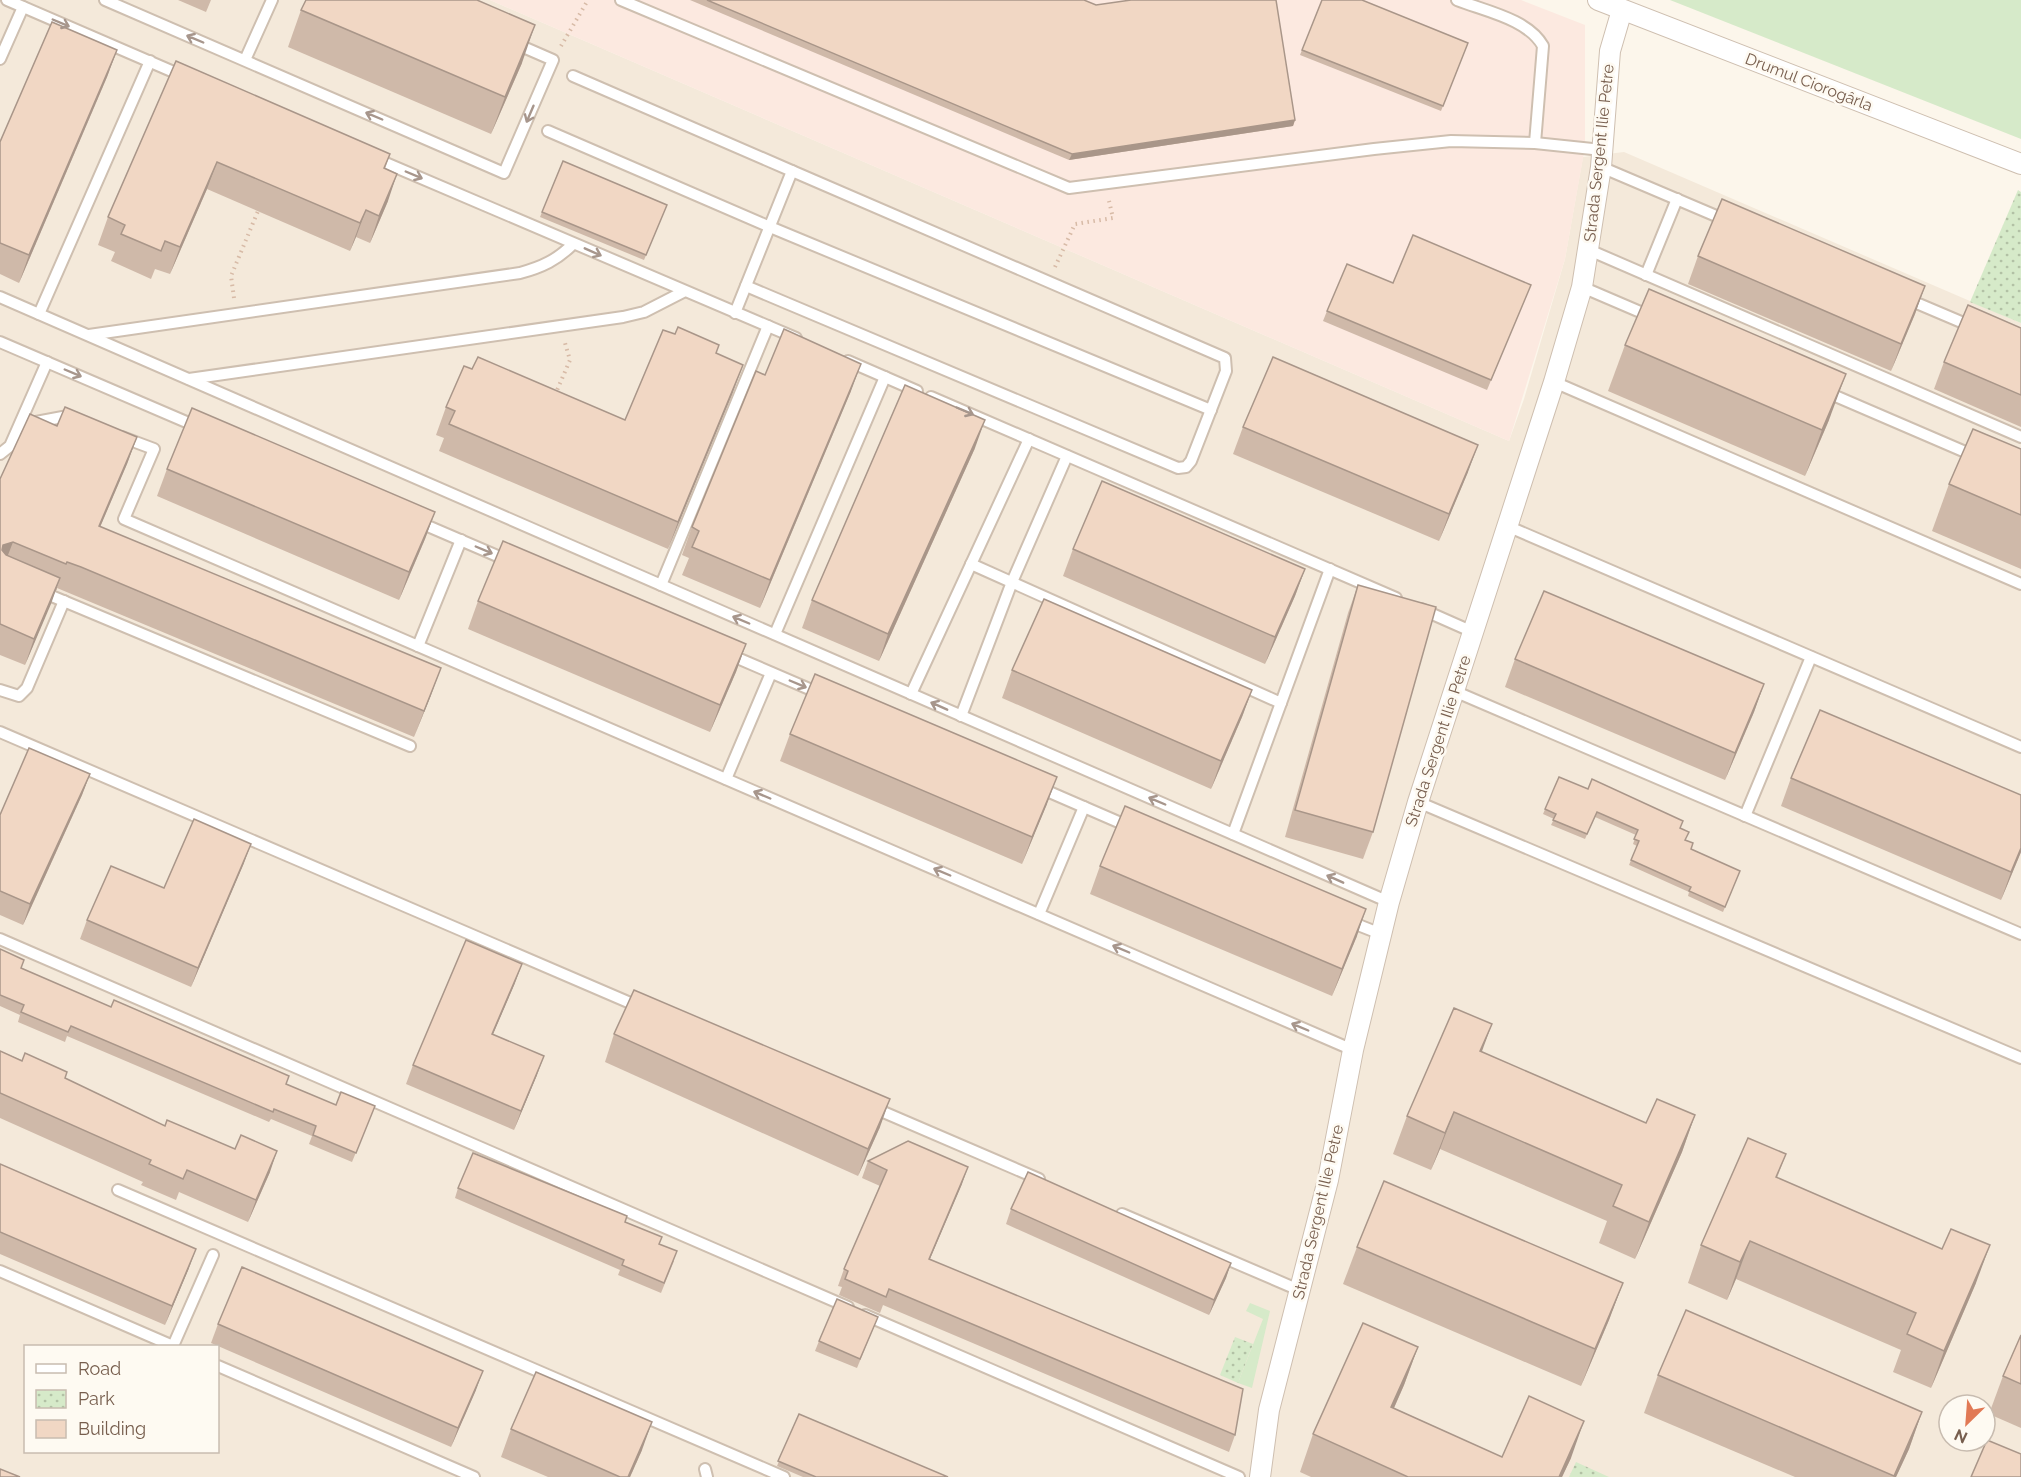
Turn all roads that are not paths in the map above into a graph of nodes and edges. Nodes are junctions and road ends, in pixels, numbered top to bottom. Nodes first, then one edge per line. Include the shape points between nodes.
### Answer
1 (7, 0) edge
2 (105, 0) edge
3 (272, 0) edge
4 (621, 0) edge
5 (1457, 0) edge
6 (1598, 0) edge
7 (23, 7) junction
8 (1622, 10) junction
9 (499, 37) edge
10 (0, 59) edge
11 (245, 60) junction
12 (150, 61) junction
13 (573, 76) dead end
14 (193, 80) edge
15 (548, 131) dead end
16 (1535, 143) junction
17 (367, 155) edge
18 (1602, 158) junction
19 (2021, 164) edge
20 (792, 171) junction
21 (1677, 199) junction
22 (770, 227) junction
23 (1742, 227) edge
24 (573, 244) junction
25 (1589, 250) junction
26 (1646, 275) junction
27 (746, 286) junction
28 (1582, 287) junction
29 (683, 292) junction
30 (1892, 292) edge
31 (0, 297) edge
32 (735, 313) junction
33 (39, 314) junction
34 (1660, 320) edge
35 (768, 326) junction
36 (1988, 334) edge
37 (87, 335) junction
38 (0, 342) edge
39 (810, 344) edge
40 (842, 358) edge
41 (47, 362) junction
42 (885, 377) junction
43 (189, 379) junction
44 (1554, 382) junction
45 (1814, 387) edge
46 (1211, 410) junction
47 (89, 424) edge
48 (20, 425) junction
49 (111, 433) edge
50 (213, 433) edge
51 (2021, 437) edge
52 (1029, 439) junction
53 (0, 454) edge
54 (1068, 456) junction
55 (1988, 462) edge
56 (407, 517) edge
57 (1507, 526) junction
58 (461, 540) junction
59 (971, 564) junction
60 (525, 568) edge
61 (1330, 569) junction
62 (1012, 582) junction
63 (2021, 584) edge
64 (662, 585) junction
65 (32, 588) edge
66 (64, 601) junction
67 (1473, 632) junction
68 (775, 634) junction
69 (418, 646) junction
70 (718, 650) edge
71 (1811, 657) junction
72 (771, 673) junction
73 (0, 690) edge
74 (1454, 691) junction
75 (912, 694) junction
76 (836, 700) edge
77 (1281, 703) junction
78 (961, 716) junction
79 (0, 732) edge
80 (410, 746) dead end
81 (2021, 747) edge
82 (726, 779) junction
83 (1030, 784) edge
84 (1418, 802) junction
85 (1084, 807) junction
86 (1745, 816) junction
87 (1137, 830) edge
88 (1233, 834) junction
89 (1389, 902) junction
90 (1039, 914) junction
91 (1341, 917) edge
92 (2021, 932) edge
93 (1381, 934) junction
94 (0, 939) edge
95 (653, 1013) edge
96 (1353, 1050) junction
97 (2021, 1058) edge
98 (860, 1102) edge
99 (1045, 1181) edge
100 (118, 1190) dead end
101 (1110, 1209) edge
102 (213, 1255) dead end
103 (0, 1271) edge
104 (1299, 1290) junction
105 (171, 1345) edge
106 (173, 1345) edge
107 (219, 1366) edge
108 (474, 1477) edge
109 (784, 1477) edge
110 (1239, 1477) edge
111 (1260, 1477) edge

1 - 7 lane
11 -> 2 lane
3 - 11 lane
4 - 16 lane via 1059,185 1080,188 1451,141
5 - 16 lane via 1526,27 1543,46
6 - 8 street, Drumul Ciorogârla
7 - 10 lane
7 -> 12 lane
8 - 18 street, Strada Sergent Ilie Petre via 1610,51
8 - 19 street, Drumul Ciorogârla
9 -> 11 lane via 553,60 504,173
12 - 14 lane
12 - 33 lane
13 - 20 lane
15 - 22 lane
16 - 18 lane
17 -> 24 lane
18 - 21 lane
18 - 25 street, Strada Sergent Ilie Petre
20 - 22 lane
20 - 46 lane via 1225,358 1226,371
21 - 23 lane
21 - 26 lane
22 - 27 lane
22 - 46 lane
24 -> 29 lane
24 - 37 lane via 559,259 520,273
25 - 26 lane
25 - 28 street, Strada Sergent Ilie Petre
26 - 51 lane
27 - 32 lane
27 - 46 lane via 1178,468 1191,461
28 - 34 lane
28 - 44 street, Strada Sergent Ilie Petre
29 - 32 lane
29 - 43 lane via 644,312
30 - 36 lane
31 - 33 lane
32 - 35 lane
33 - 37 lane
35 - 39 lane
35 - 64 lane
37 - 43 lane
38 - 41 lane
40 - 42 lane
41 - 48 lane
41 -> 50 lane
42 -> 52 lane
42 - 68 lane
43 - 64 lane
44 - 57 street, Strada Sergent Ilie Petre
44 - 63 lane
45 - 55 lane
47 - 48 lane via 68,416
48 - 53 lane via 10,446
49 - 69 lane via 154,449 124,519
52 - 54 lane
52 - 59 lane
54 - 61 lane
54 - 62 lane
56 - 58 lane
57 - 67 street, Strada Sergent Ilie Petre
57 - 71 lane
58 -> 60 lane
58 - 69 lane
59 - 62 lane
59 - 75 lane
61 - 67 lane
61 - 77 lane
62 - 77 lane
62 - 78 lane
68 -> 64 lane
65 - 66 lane
66 - 73 lane via 27,688 19,696
66 - 80 lane
67 - 74 street, Strada Sergent Ilie Petre
68 - 75 lane
69 - 82 lane
70 - 72 lane
71 - 81 lane
71 - 86 lane
72 -> 76 lane
72 - 82 lane
74 - 84 street, Strada Sergent Ilie Petre
74 - 86 lane
78 -> 75 lane
77 - 88 lane
88 -> 78 lane
79 - 95 lane
90 -> 82 lane
83 - 85 lane
84 - 89 street, Strada Sergent Ilie Petre
84 - 97 lane
85 - 87 lane
85 - 90 lane
86 - 92 lane
89 -> 88 lane
89 - 93 street, Strada Sergent Ilie Petre
96 -> 90 lane
91 - 93 lane
93 - 96 street, Strada Sergent Ilie Petre
94 - 110 lane
96 - 104 street, Strada Sergent Ilie Petre via 1328,1180
98 - 99 lane
100 - 109 lane
101 - 104 lane
102 - 106 lane
103 - 105 lane
104 - 111 street, Strada Sergent Ilie Petre via 1269,1410
107 - 108 lane

